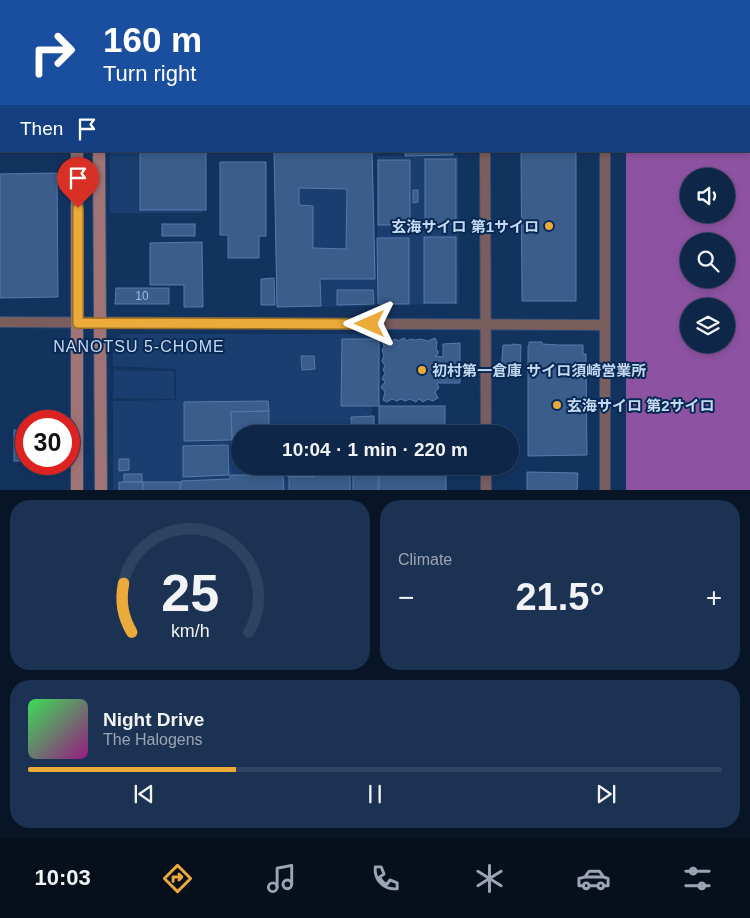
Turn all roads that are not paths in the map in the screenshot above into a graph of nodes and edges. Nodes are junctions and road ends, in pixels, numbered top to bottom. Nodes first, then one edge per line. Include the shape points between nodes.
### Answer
1 (78, 152) edge
2 (99, 152) edge
3 (485, 152) edge
4 (605, 152) edge
5 (0, 322) edge
6 (78, 323) junction
7 (101, 323) junction
8 (485, 324) junction
9 (605, 325) junction
10 (486, 425) edge
11 (486, 475) edge
12 (77, 490) edge
13 (101, 490) edge
14 (486, 490) edge
15 (605, 490) edge

1 - 6 street
2 - 7 street
3 - 8 street
4 - 9 street
5 - 6 street
6 - 7 street
6 - 12 street
7 - 8 street
7 - 13 street
8 - 9 street
8 - 10 street
9 - 15 street
11 - 14 street

